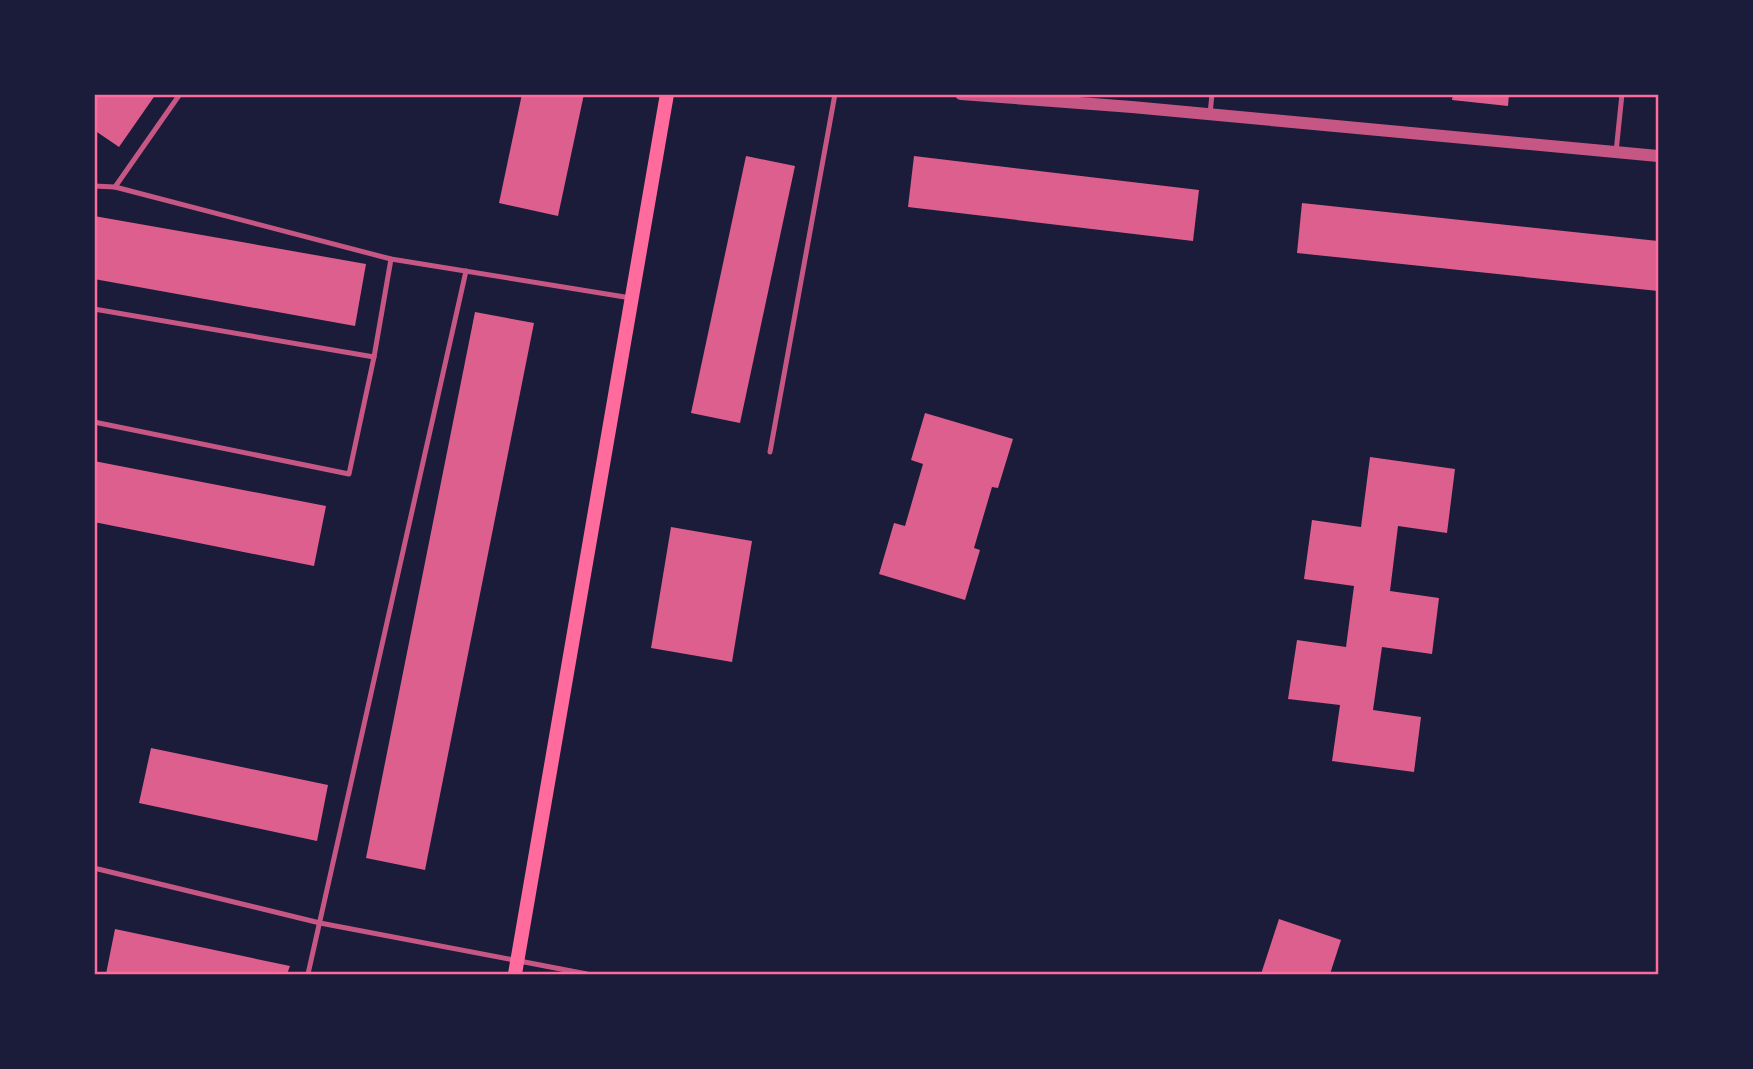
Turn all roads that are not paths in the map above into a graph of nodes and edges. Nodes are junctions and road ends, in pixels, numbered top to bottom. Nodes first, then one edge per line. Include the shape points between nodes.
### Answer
1 (180, 94) edge
2 (667, 94) edge
3 (835, 94) edge
4 (961, 94) edge
5 (1212, 94) edge
6 (1622, 94) edge
7 (1210, 114) junction
8 (1616, 152) junction
9 (1658, 156) edge
10 (94, 186) edge
11 (115, 187) junction
12 (391, 259) junction
13 (466, 271) junction
14 (634, 299) junction
15 (94, 309) edge
16 (374, 357) junction
17 (94, 422) edge
18 (770, 452) dead end
19 (98, 869) dead end
20 (320, 923) junction
21 (516, 969) edge
22 (308, 975) edge
23 (587, 975) edge

1 - 11 lane
2 - 14 main road
3 - 18 lane
4 - 7 street
5 - 7 lane
6 - 8 lane
7 - 8 street
8 - 9 street
10 - 11 lane
11 - 12 lane
12 - 13 lane
12 - 16 lane
13 - 14 lane
13 - 20 lane
14 - 21 main road
15 - 16 lane
16 - 17 lane via 349,474
19 - 20 lane
20 - 21 lane
20 - 22 lane
21 - 23 lane

